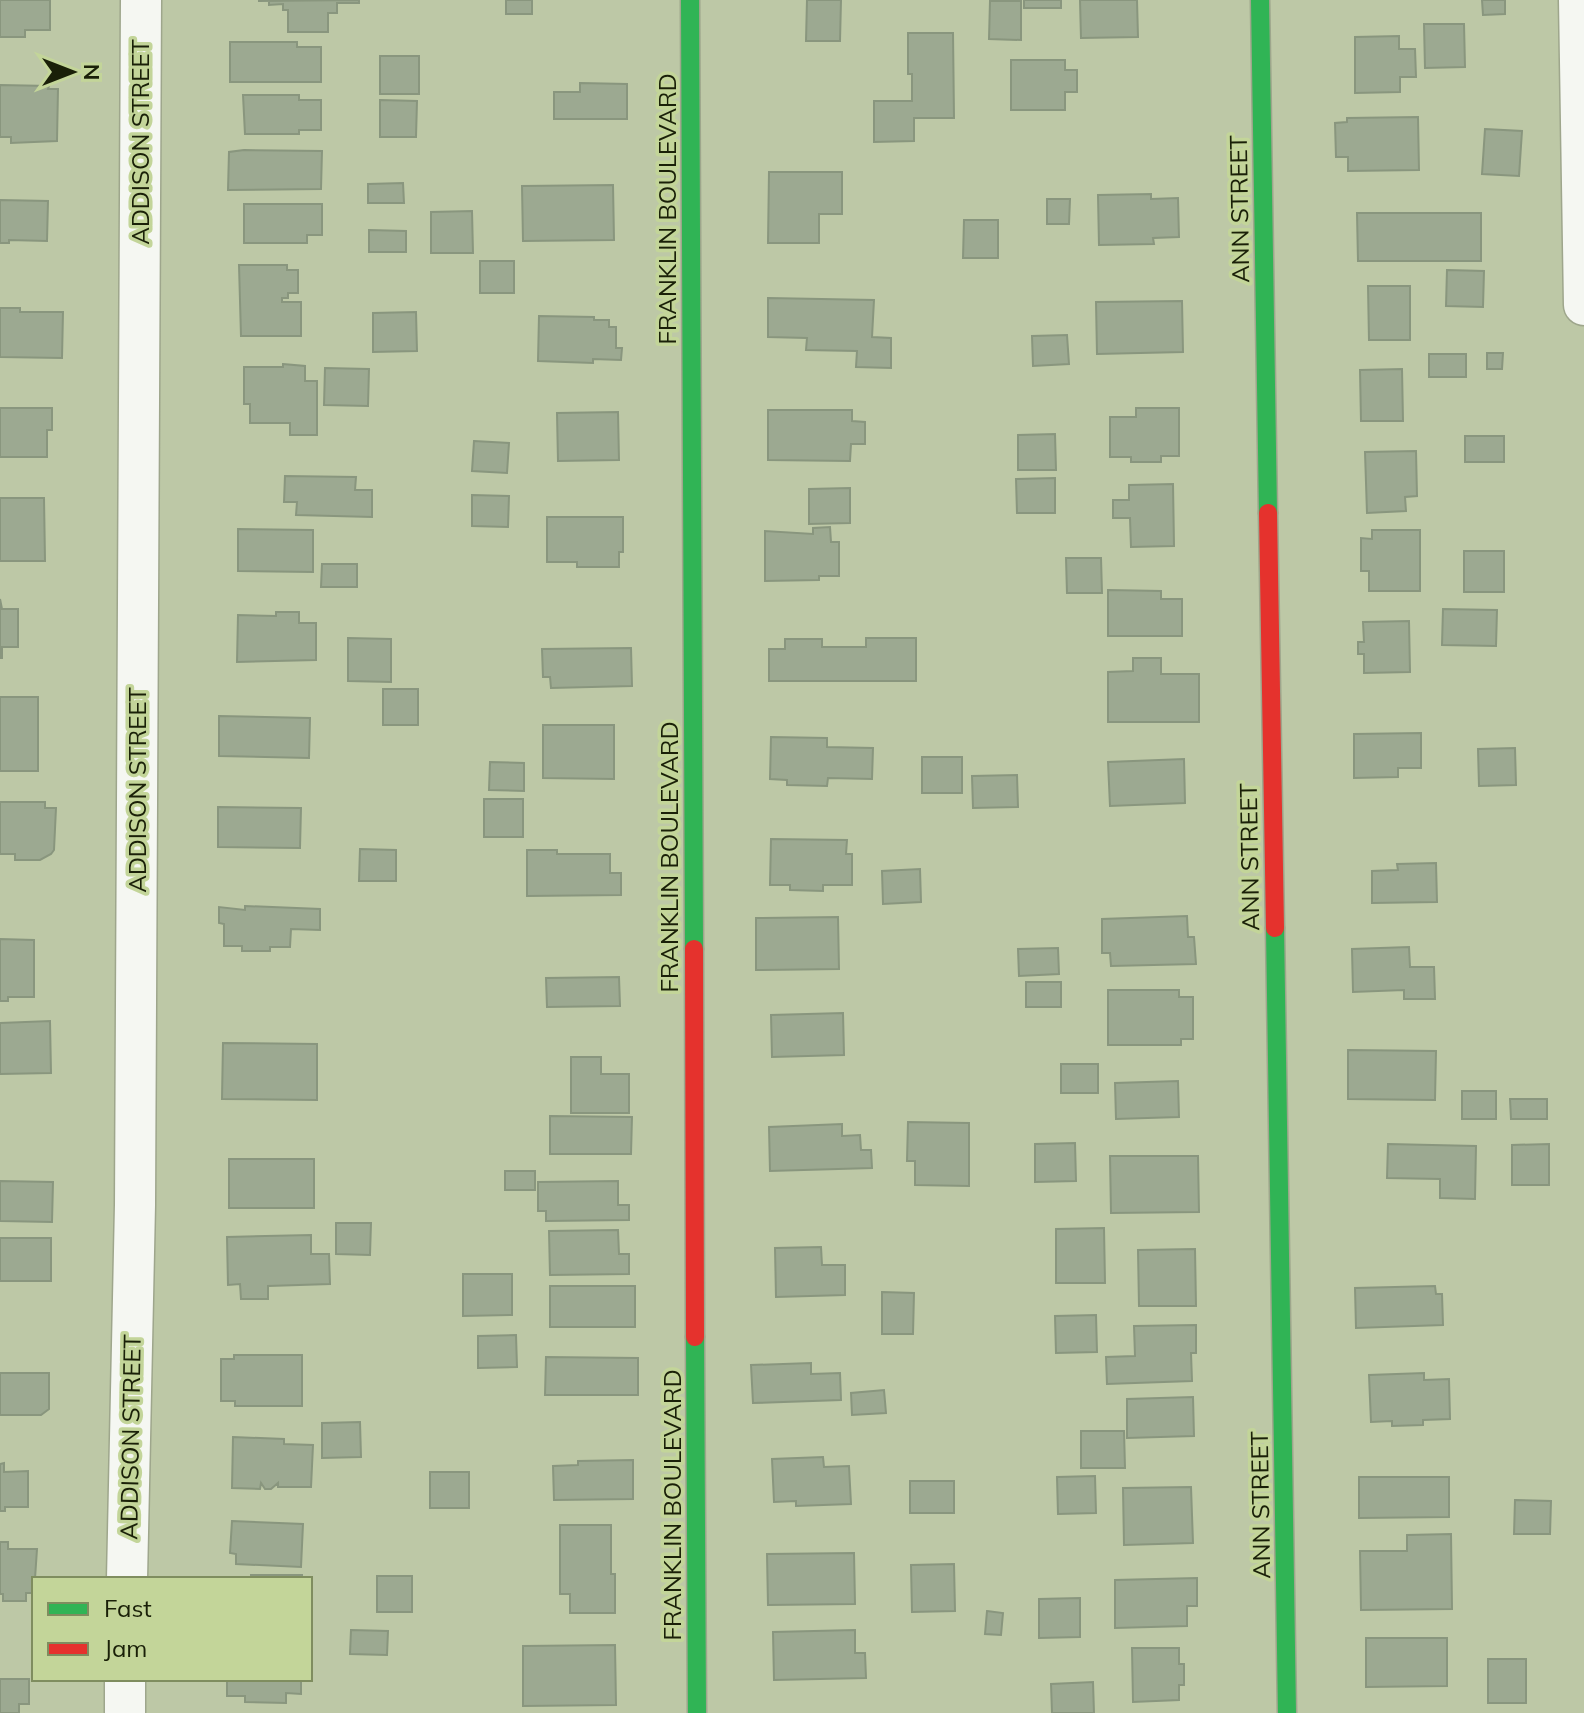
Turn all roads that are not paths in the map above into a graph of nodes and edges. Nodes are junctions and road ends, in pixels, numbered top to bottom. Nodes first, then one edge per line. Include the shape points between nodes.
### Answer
1 (141, 0) edge
2 (690, 0) edge
3 (1260, 0) edge
4 (1579, 0) edge
5 (1584, 305) edge
6 (127, 1577) edge
7 (125, 1681) edge
8 (125, 1713) edge
9 (697, 1713) edge
10 (1287, 1713) edge

1 - 6 street, ADDISON STREET via 135,1174
2 - 9 street, FRANKLIN BOULEVARD
3 - 10 street, ANN STREET
4 - 5 street
7 - 8 street

